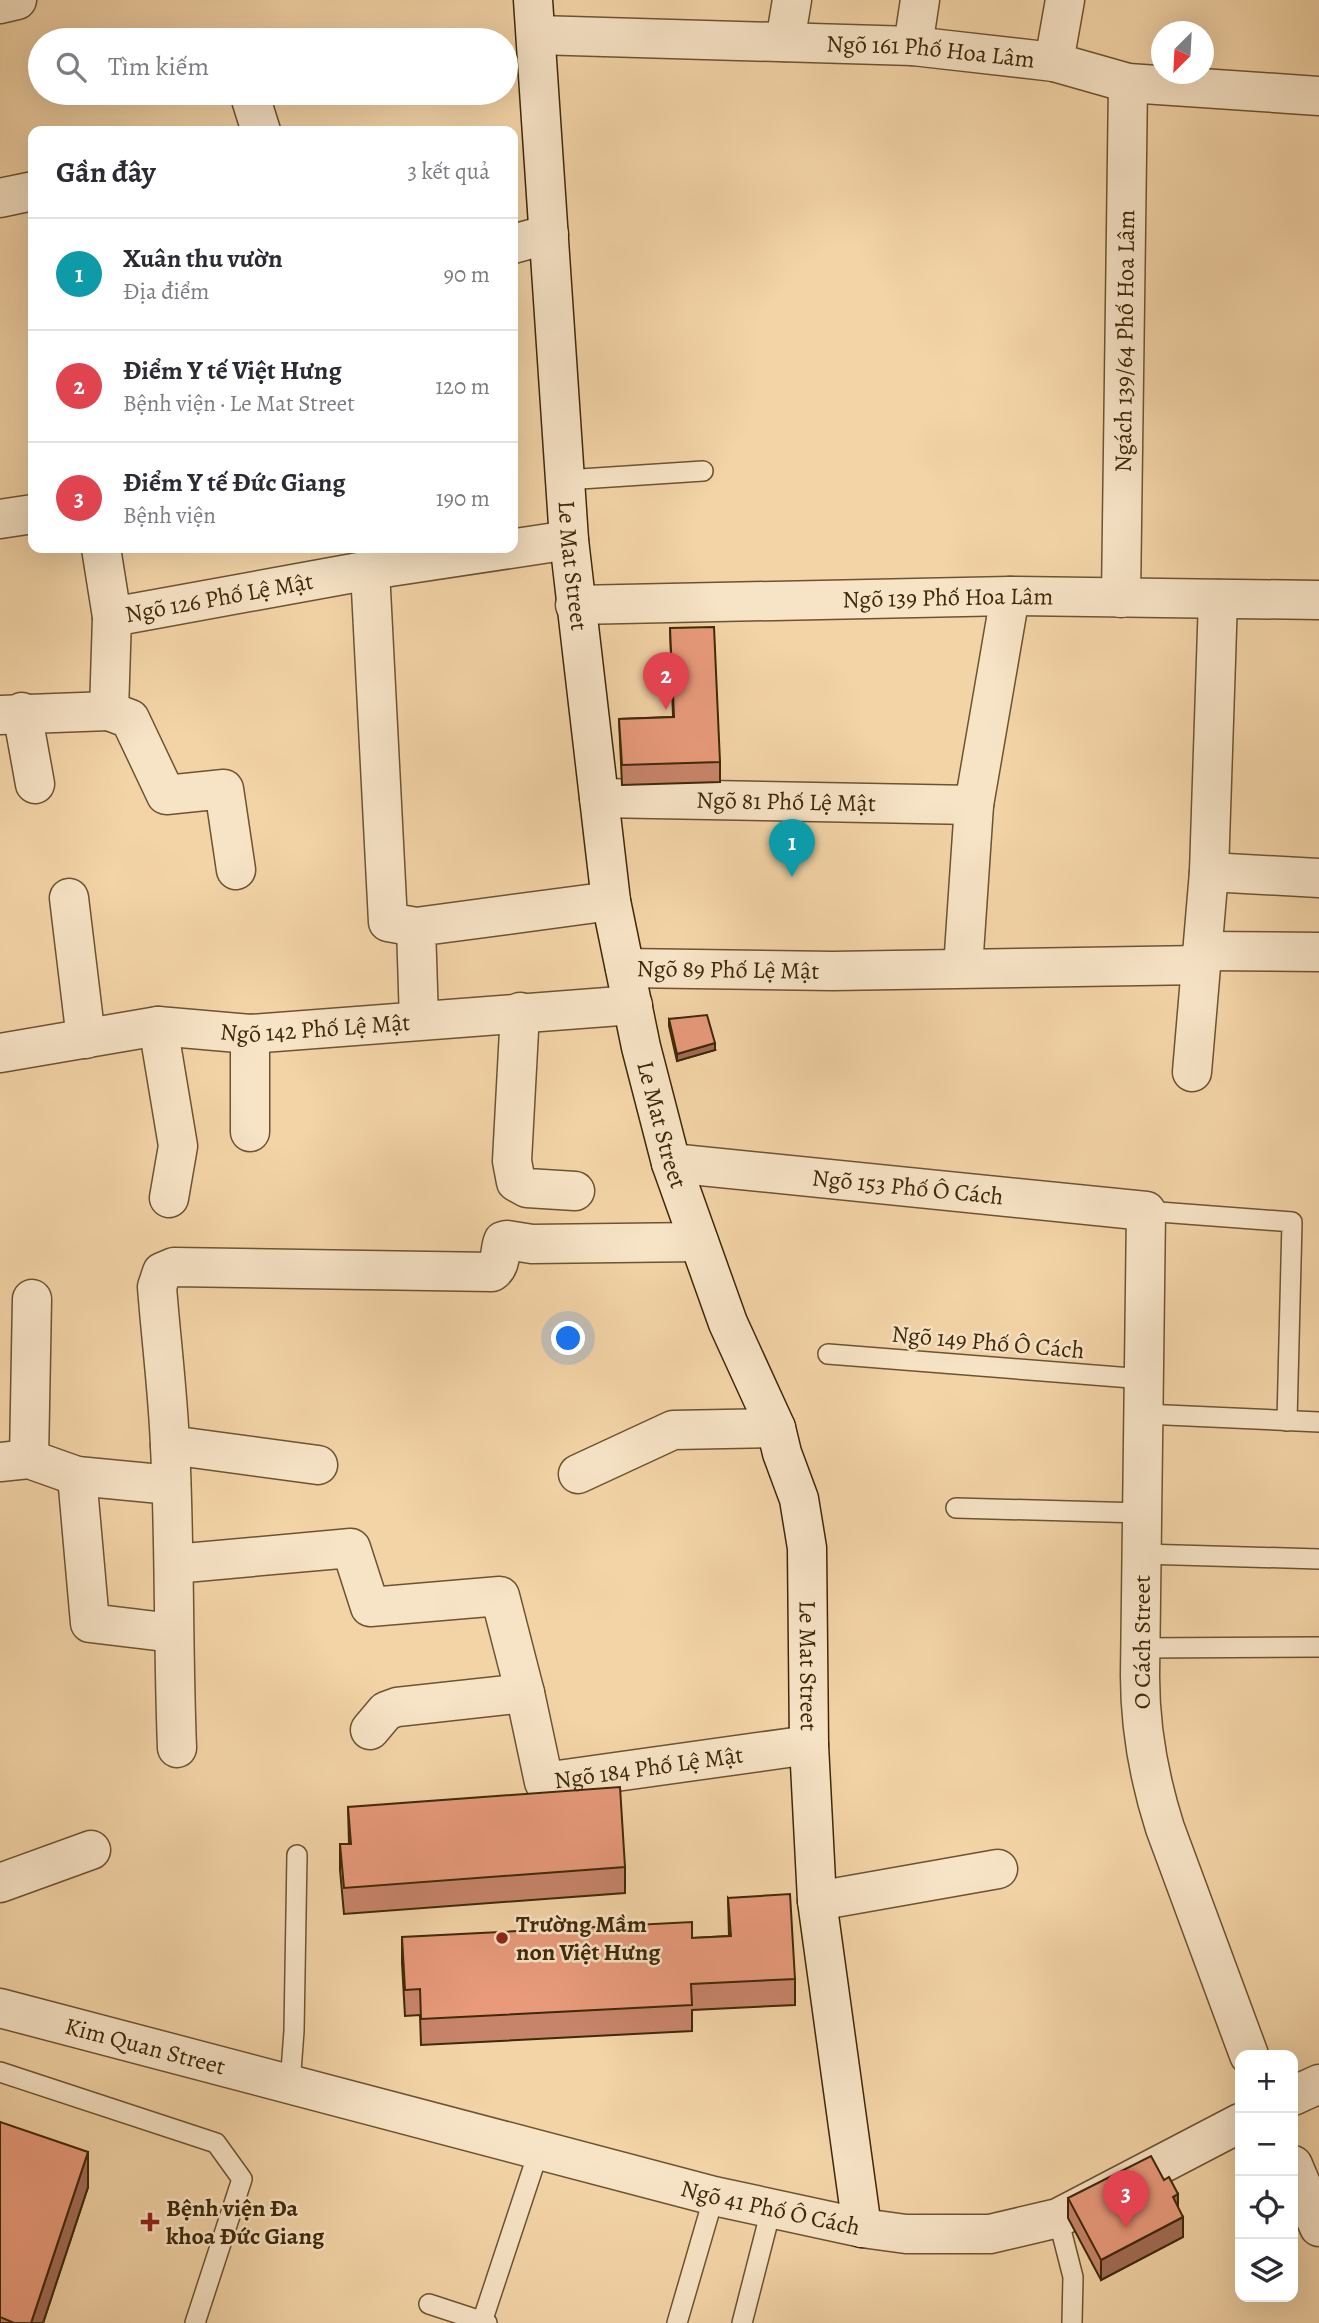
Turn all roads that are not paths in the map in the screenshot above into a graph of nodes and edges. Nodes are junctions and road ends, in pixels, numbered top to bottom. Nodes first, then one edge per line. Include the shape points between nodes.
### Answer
1 (17, 0) edge
2 (792, 0) edge
3 (920, 0) edge
4 (1065, 0) edge
5 (0, 4) edge
6 (535, 17) edge
7 (785, 42) junction
8 (914, 46) junction
9 (1054, 62) junction
10 (1128, 83) junction
11 (1319, 96) edge
12 (252, 105) edge
13 (259, 126) edge
14 (28, 192) edge
15 (0, 198) edge
16 (549, 234) junction
17 (518, 243) edge
18 (703, 471) dead end
19 (565, 480) junction
20 (28, 515) edge
21 (0, 519) edge
22 (569, 540) junction
23 (518, 548) edge
24 (102, 553) edge
25 (483, 553) edge
26 (370, 570) junction
27 (1010, 596) junction
28 (1121, 598) junction
29 (1218, 599) junction
30 (1319, 600) edge
31 (575, 606) junction
32 (113, 617) junction
33 (109, 710) junction
34 (11, 714) edge
35 (35, 784) dead end
36 (599, 798) junction
37 (974, 805) junction
38 (236, 870) dead end
39 (1209, 872) junction
40 (1319, 878) edge
41 (69, 898) dead end
42 (611, 901) junction
43 (416, 927) junction
44 (1319, 952) edge
45 (1201, 958) junction
46 (963, 968) junction
47 (629, 987) junction
48 (520, 1012) junction
49 (419, 1020) junction
50 (158, 1026) junction
51 (250, 1034) junction
52 (86, 1039) junction
53 (0, 1053) edge
54 (1192, 1072) dead end
55 (250, 1132) dead end
56 (671, 1163) junction
57 (575, 1191) dead end
58 (169, 1198) dead end
59 (1146, 1211) junction
60 (699, 1242) junction
61 (32, 1299) dead end
62 (828, 1353) dead end
63 (1144, 1397) junction
64 (1287, 1421) junction
65 (1319, 1422) edge
66 (776, 1428) junction
67 (170, 1445) junction
68 (14, 1461) edge
69 (318, 1465) dead end
70 (578, 1474) dead end
71 (77, 1476) junction
72 (171, 1485) junction
73 (956, 1508) dead end
74 (1142, 1513) junction
75 (1142, 1554) junction
76 (1319, 1559) edge
77 (174, 1564) junction
78 (173, 1633) junction
79 (1319, 1647) edge
80 (1141, 1648) junction
81 (525, 1693) junction
82 (370, 1730) dead end
83 (808, 1745) junction
84 (177, 1748) dead end
85 (91, 1850) dead end
86 (297, 1855) dead end
87 (998, 1869) dead end
88 (0, 1883) edge
89 (817, 1901) junction
90 (0, 2008) edge
91 (1247, 2050) edge
92 (0, 2072) edge
93 (290, 2084) junction
94 (1319, 2084) edge
95 (1298, 2094) edge
96 (1235, 2126) edge
97 (539, 2150) junction
98 (1298, 2176) edge
99 (714, 2196) junction
100 (771, 2210) junction
101 (1058, 2218) junction
102 (1319, 2227) edge
103 (862, 2228) junction
104 (429, 2304) dead end
105 (484, 2322) edge
106 (195, 2323) edge
107 (677, 2323) edge
108 (741, 2323) edge
109 (1072, 2323) edge

1 - 5 street
2 - 7 street
3 - 8 street
4 - 9 street
6 - 7 street, Ngõ 161 Phố Hoa Lâm
6 - 16 street, Le Mat Street
7 - 8 street, Ngõ 161 Phố Hoa Lâm
8 - 9 street, Ngõ 161 Phố Hoa Lâm
9 - 10 street, Ngõ 161 Phố Hoa Lâm
10 - 11 street, Ngõ 161 Phố Hoa Lâm
10 - 28 street, Ngách 139/64 Phố Hoa Lâm
12 - 13 street
14 - 15 street
16 - 17 street
16 - 19 street, Le Mat Street
18 - 19 lane
19 - 22 street, Le Mat Street
20 - 21 street
22 - 23 street, Ngõ 126 Phố Lệ Mật
22 - 31 street, Le Mat Street
24 - 32 street
25 - 26 street, Ngõ 126 Phố Lệ Mật
26 - 32 street, Ngõ 126 Phố Lệ Mật
26 - 43 street via 388,922
27 - 28 street, Ngõ 139 Phố Hoa Lâm
27 - 31 street, Ngõ 139 Phố Hoa Lâm
27 - 37 street
28 - 29 street, Ngõ 139 Phố Hoa Lâm
29 - 30 street, Ngõ 139 Phố Hoa Lâm
29 - 39 street
31 - 36 street, Le Mat Street
32 - 33 street, Ngõ 126 Phố Lệ Mật
33 - 34 street
33 - 38 street via 130,719 166,795 224,789
34 - 35 street
36 - 37 street, Ngõ 81 Phố Lệ Mật
36 - 42 street, Le Mat Street
37 - 46 street
39 - 40 street
39 - 45 street
41 - 52 street
42 - 43 street
42 - 47 street, Le Mat Street
43 - 49 street
44 - 45 street, Ngõ 89 Phố Lệ Mật
45 - 46 street, Ngõ 89 Phố Lệ Mật
45 - 54 street
46 - 47 street, Ngõ 89 Phố Lệ Mật via 833,971
47 - 48 street, Ngõ 142 Phố Lệ Mật
47 - 56 street, Le Mat Street
48 - 49 street, Ngõ 142 Phố Lệ Mật
48 - 57 street via 512,1161 516,1182 527,1188
49 - 51 street, Ngõ 142 Phố Lệ Mật
50 - 51 street, Ngõ 142 Phố Lệ Mật
50 - 52 street, Ngõ 142 Phố Lệ Mật
50 - 58 street via 178,1146
51 - 55 street
52 - 53 street, Ngõ 142 Phố Lệ Mật
56 - 59 street, Ngõ 153 Phố Ô Cách
56 - 60 street, Le Mat Street
59 - 63 street, O Cách Street
59 - 64 lane via 1292,1222
60 - 66 street, Le Mat Street via 728,1323
60 - 67 street via 532,1244 507,1240 492,1272 174,1268 162,1272 157,1287
61 - 68 street
62 - 63 lane, Ngõ 149 Phố Ô Cách
63 - 64 lane, Ngõ 149 Phố Ô Cách
63 - 74 street, O Cách Street
64 - 65 lane, Ngõ 149 Phố Ô Cách
66 - 70 street via 674,1430
66 - 83 street, Le Mat Street via 799,1499 807,1548
67 - 69 street
67 - 72 street
68 - 71 street
71 - 72 street
71 - 78 street via 90,1623
72 - 77 street
73 - 74 lane
74 - 75 street, O Cách Street
75 - 76 lane
75 - 80 street, O Cách Street
77 - 78 street
77 - 81 street, Ngõ 184 Phố Lệ Mật via 351,1548 370,1607 500,1596
78 - 84 street
79 - 80 lane
80 - 91 street, O Cách Street via 1143,1738 1156,1798
81 - 82 street via 397,1707 386,1711
81 - 83 street, Ngõ 184 Phố Lệ Mật via 544,1782
83 - 89 street, Le Mat Street
85 - 88 street
86 - 93 lane
87 - 89 street
89 - 103 street, Le Mat Street
90 - 93 street, Kim Quan Street
92 - 106 lane via 216,2143 242,2179
93 - 97 street, Ngõ 41 Phố Ô Cách
94 - 95 street
96 - 101 street, Ngõ 41 Phố Ô Cách
97 - 99 street, Ngõ 41 Phố Ô Cách
97 - 105 lane
98 - 102 street
99 - 100 street, Ngõ 41 Phố Ô Cách
99 - 107 lane
100 - 103 street, Ngõ 41 Phố Ô Cách
100 - 108 lane
101 - 103 street, Ngõ 41 Phố Ô Cách via 990,2234 906,2234
101 - 109 lane via 1073,2277
104 - 105 lane

